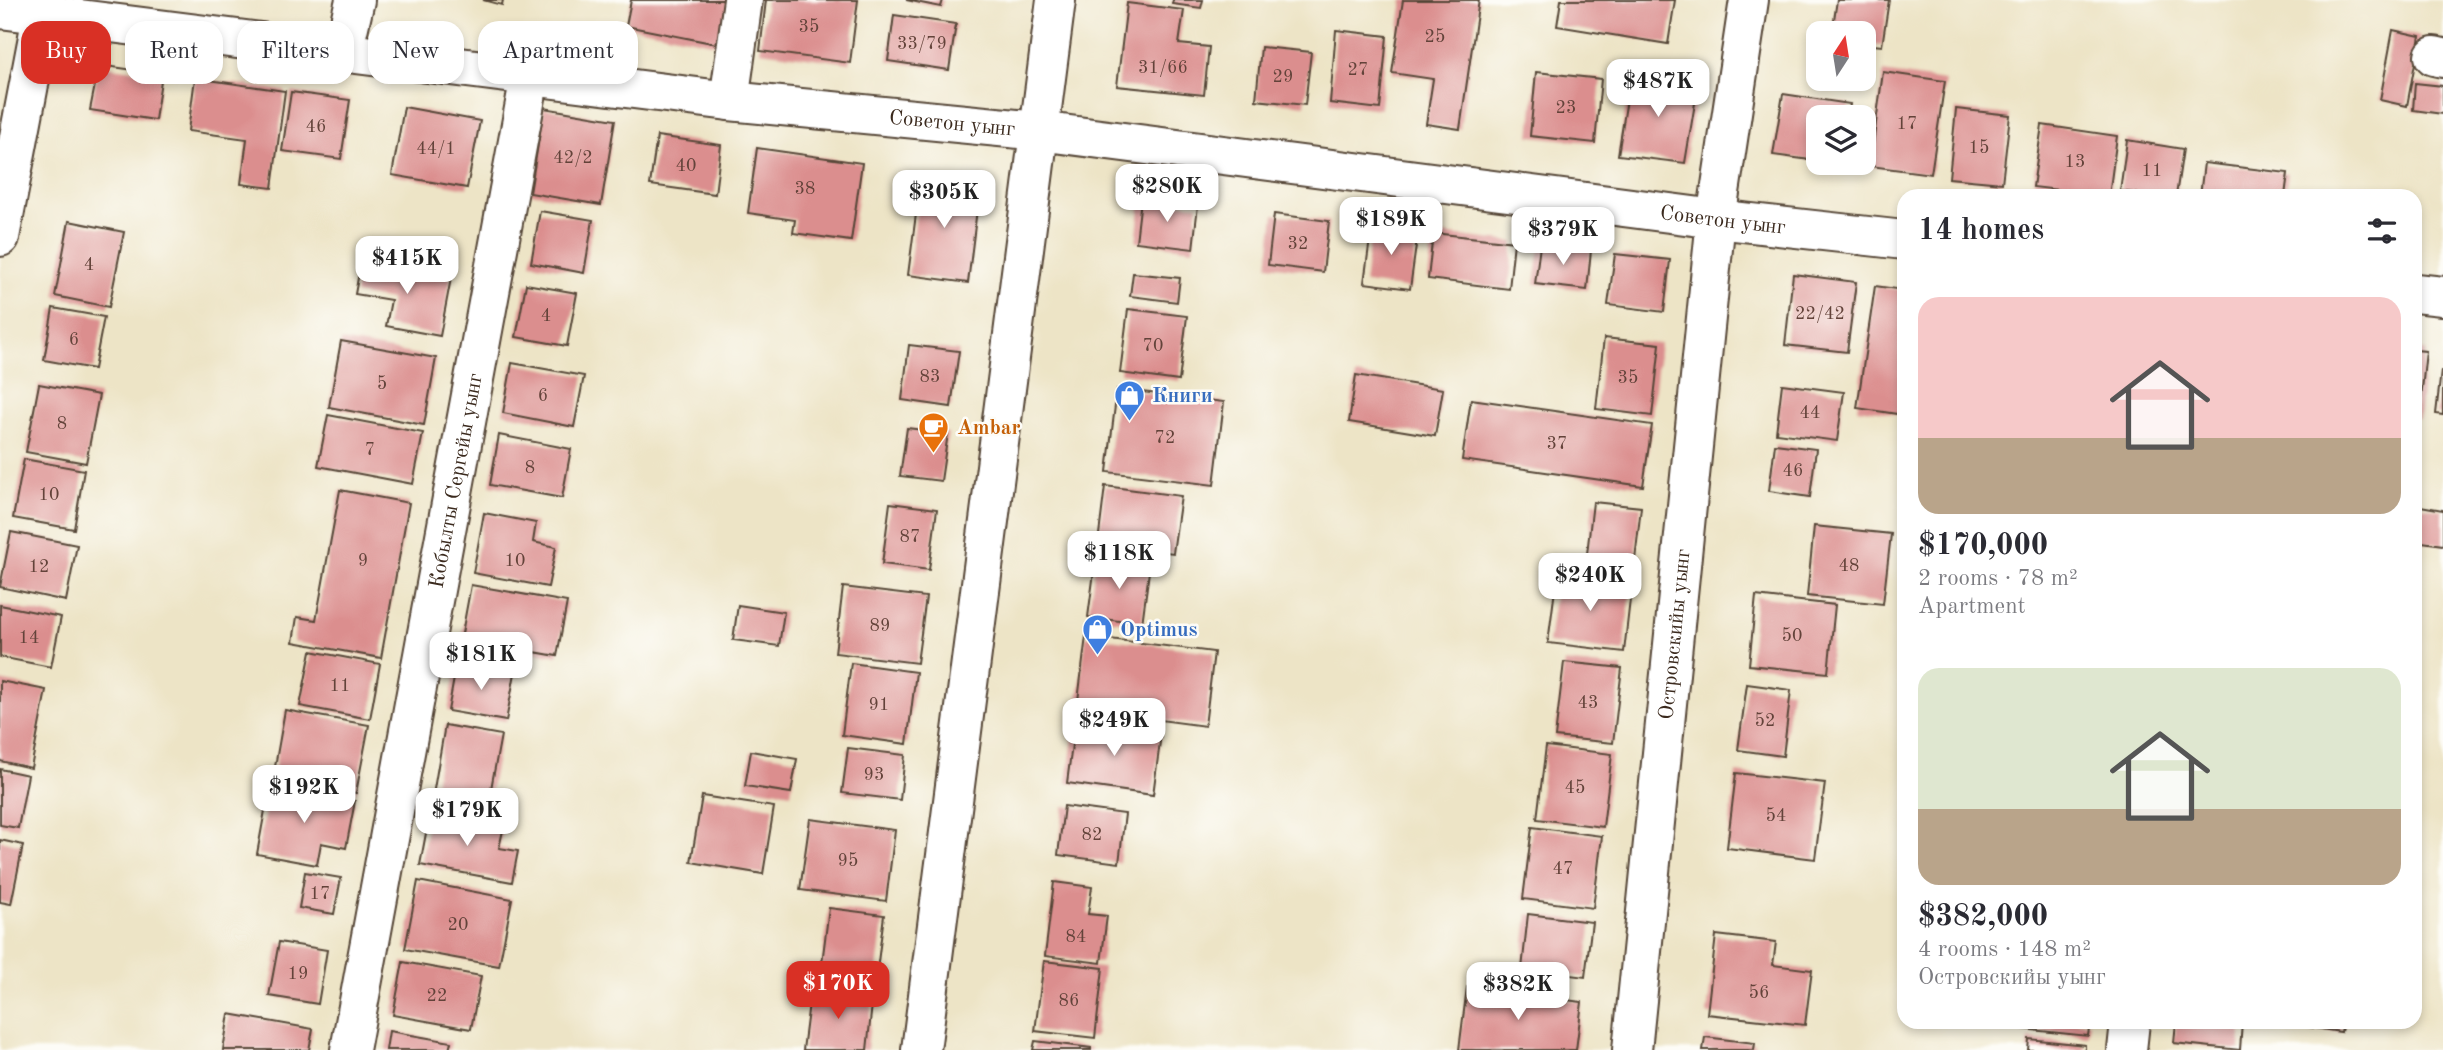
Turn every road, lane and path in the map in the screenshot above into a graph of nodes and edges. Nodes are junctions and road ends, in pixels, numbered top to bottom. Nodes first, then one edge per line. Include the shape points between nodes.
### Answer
1 (355, 0) edge
2 (743, 0) edge
3 (1056, 0) edge
4 (1749, 0) edge
5 (43, 7) edge
6 (0, 9) edge
7 (350, 21) edge
8 (237, 37) edge
9 (354, 54) edge
10 (478, 70) edge
11 (529, 84) edge
12 (594, 84) edge
13 (729, 101) junction
14 (1039, 131) junction
15 (1716, 219) junction
16 (0, 237) edge
17 (1897, 239) edge
18 (2422, 294) edge
19 (2443, 296) edge
20 (2129, 1029) edge
21 (350, 1050) edge
22 (921, 1050) edge
23 (1632, 1050) edge
24 (2127, 1050) edge

1 - 7 street
2 - 13 street
3 - 14 street
4 - 15 street, Островскийы уынг
5 - 6 street, Советон уынг
5 - 8 street, Советон уынг
5 - 16 street
9 - 10 street, Советон уынг
11 - 21 street, Кобылты Сергейы уынг
12 - 13 street, Советон уынг
13 - 14 street, Советон уынг
14 - 15 street, Советон уынг
14 - 22 street
15 - 17 street, Советон уынг
15 - 23 street, Островскийы уынг
18 - 19 street
20 - 24 street

